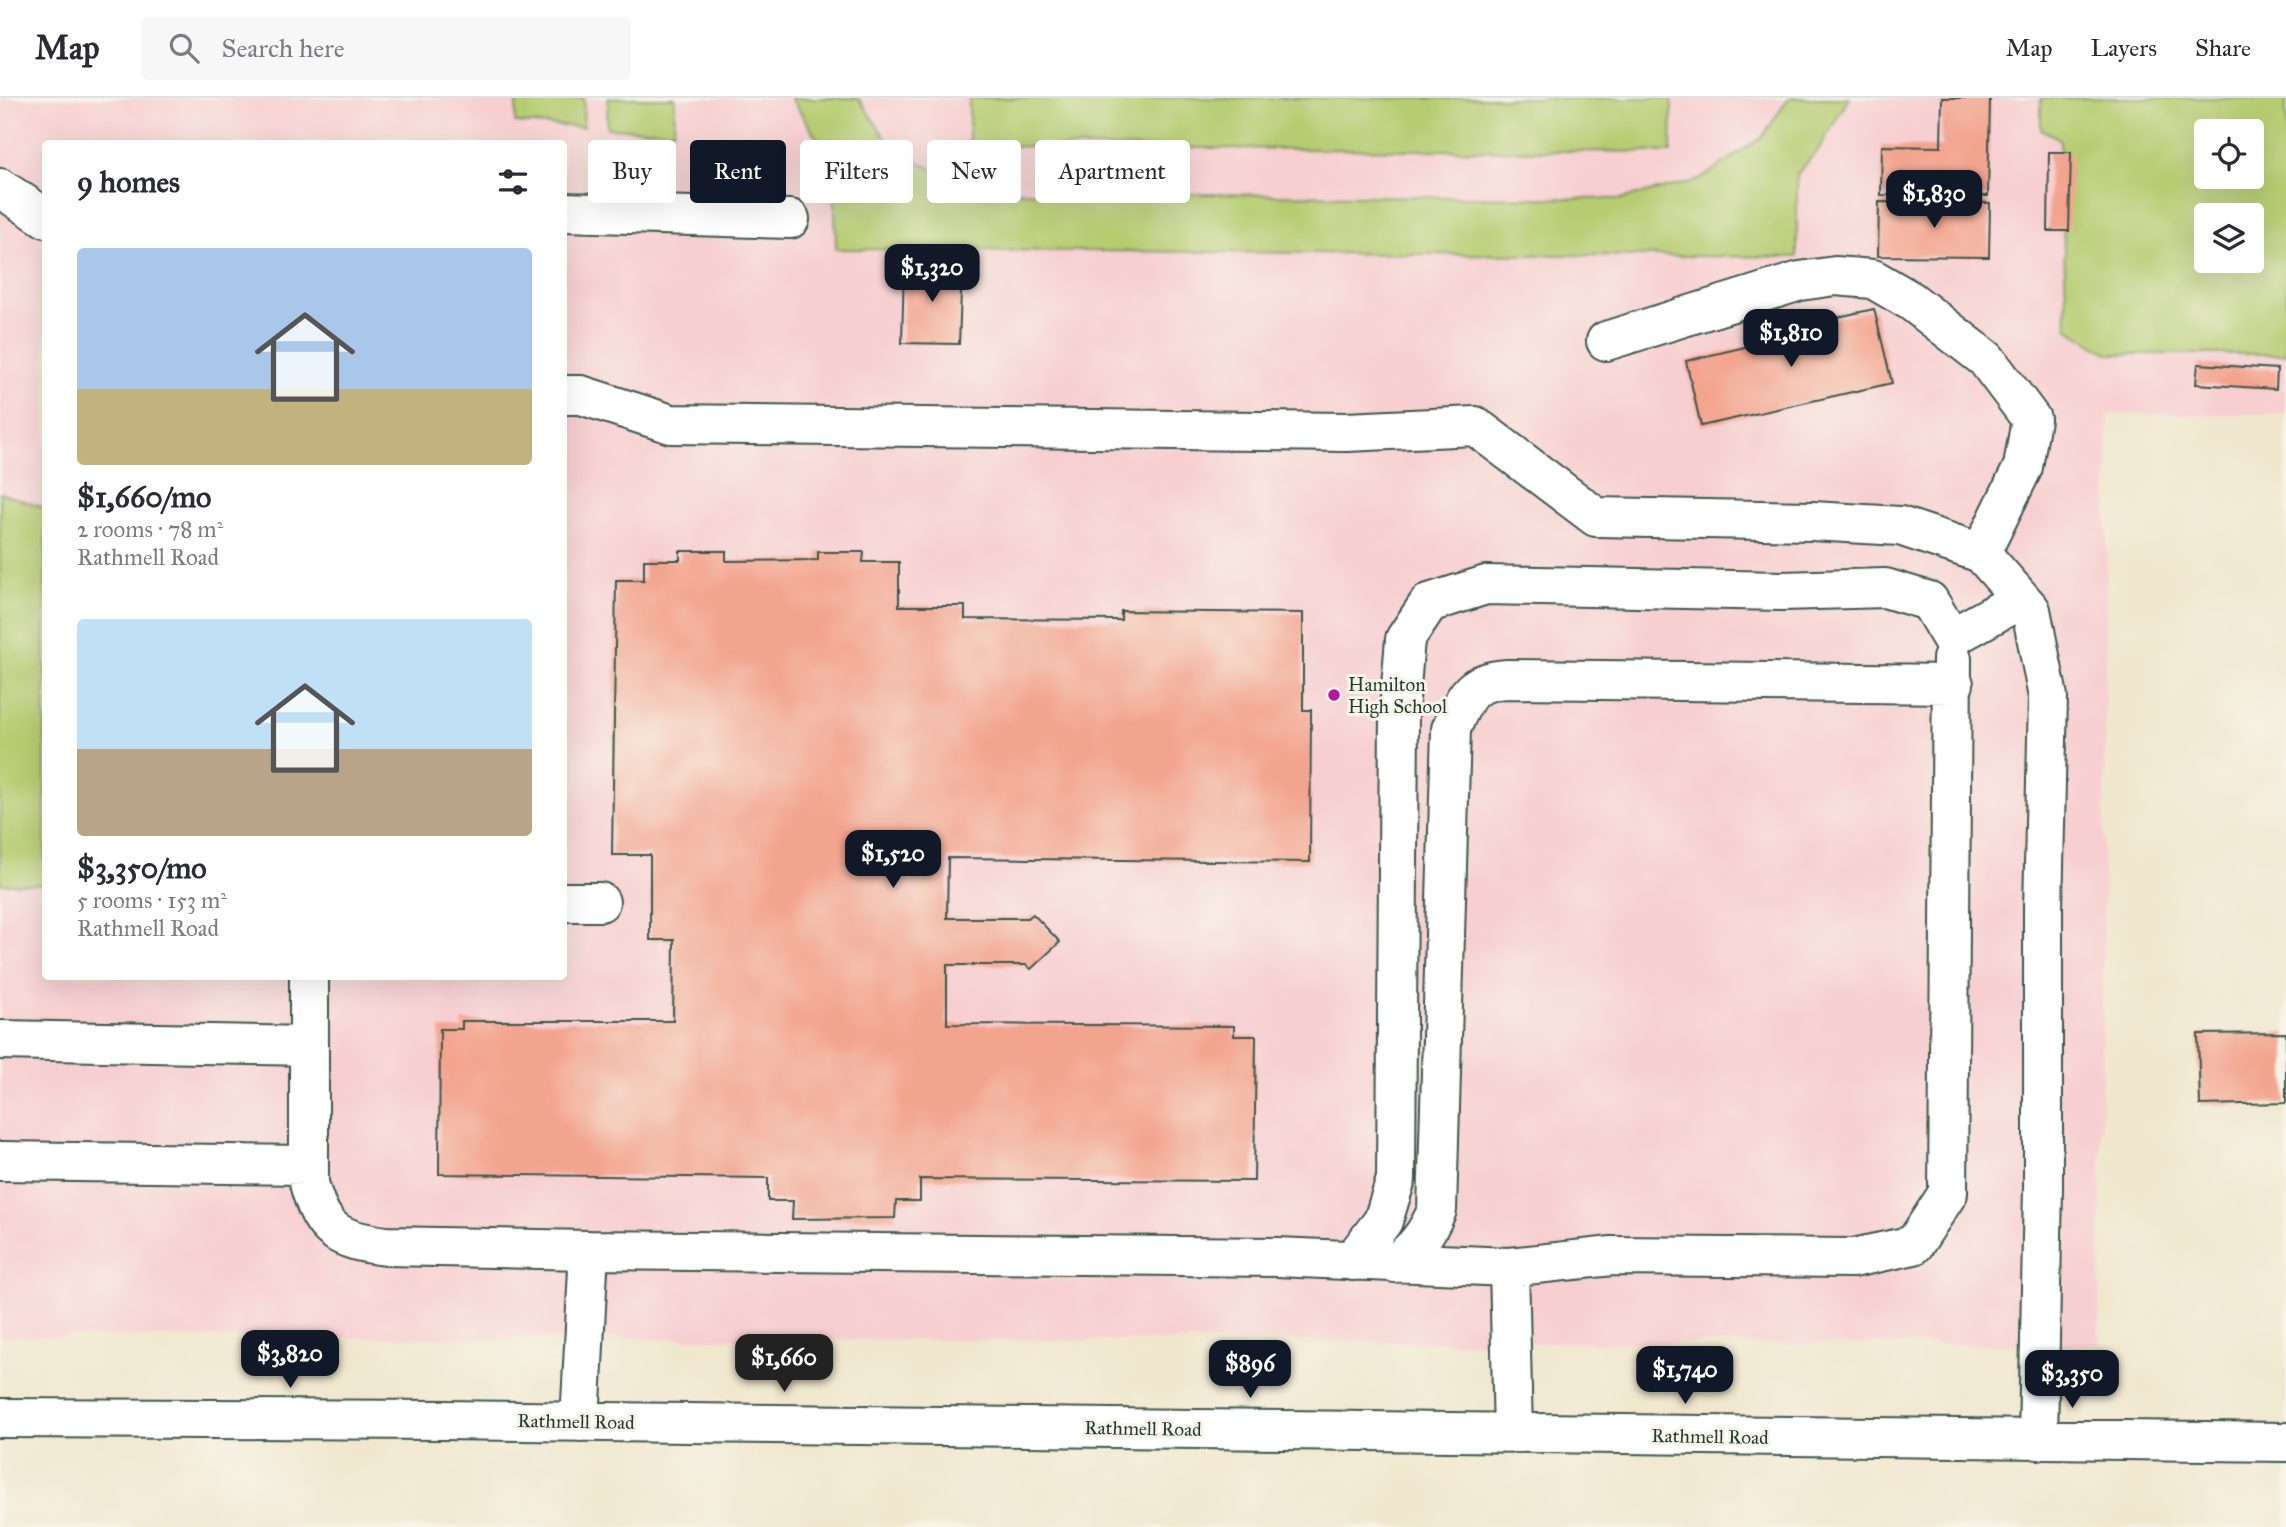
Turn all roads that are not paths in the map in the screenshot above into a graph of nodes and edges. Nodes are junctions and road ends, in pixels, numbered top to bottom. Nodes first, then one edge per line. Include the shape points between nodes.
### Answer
1 (0, 188) edge
2 (567, 212) edge
3 (42, 215) edge
4 (790, 219) dead end
5 (1606, 341) dead end
6 (567, 395) edge
7 (1981, 553) junction
8 (2021, 599) junction
9 (1951, 638) junction
10 (1954, 684) junction
11 (310, 980) edge
12 (0, 1041) edge
13 (309, 1046) junction
14 (0, 1161) edge
15 (308, 1165) junction
16 (589, 1250) junction
17 (1352, 1261) junction
18 (1395, 1263) junction
19 (1509, 1267) junction
20 (0, 1418) edge
21 (580, 1422) junction
22 (1513, 1433) junction
23 (2038, 1440) junction
24 (2286, 1442) edge

1 - 3 street
2 - 4 street
5 - 7 street via 1800,281 1835,276 1873,279 1911,301 1986,359 2031,419 2023,467
6 - 7 street via 581,395 671,424 1333,432 1475,426 1595,517 1900,526
7 - 8 street
8 - 9 street
8 - 23 street via 2031,610 2048,697
9 - 10 street
9 - 17 street via 1929,601 1885,588 1782,591 1486,584 1429,603 1405,639 1399,711 1396,1179 1384,1222
10 - 18 street via 1507,679 1488,680 1473,688 1451,729 1437,1210 1412,1252
10 - 19 street via 1948,1193 1914,1245 1853,1258 1612,1256
11 - 13 street
12 - 13 street
13 - 15 street
14 - 15 street
15 - 16 street via 315,1207 326,1225 353,1242
16 - 17 street
16 - 21 street
17 - 18 street
18 - 19 street
19 - 22 street
20 - 21 street, Rathmell Road
21 - 22 street, Rathmell Road
22 - 23 street, Rathmell Road
23 - 24 street, Rathmell Road

